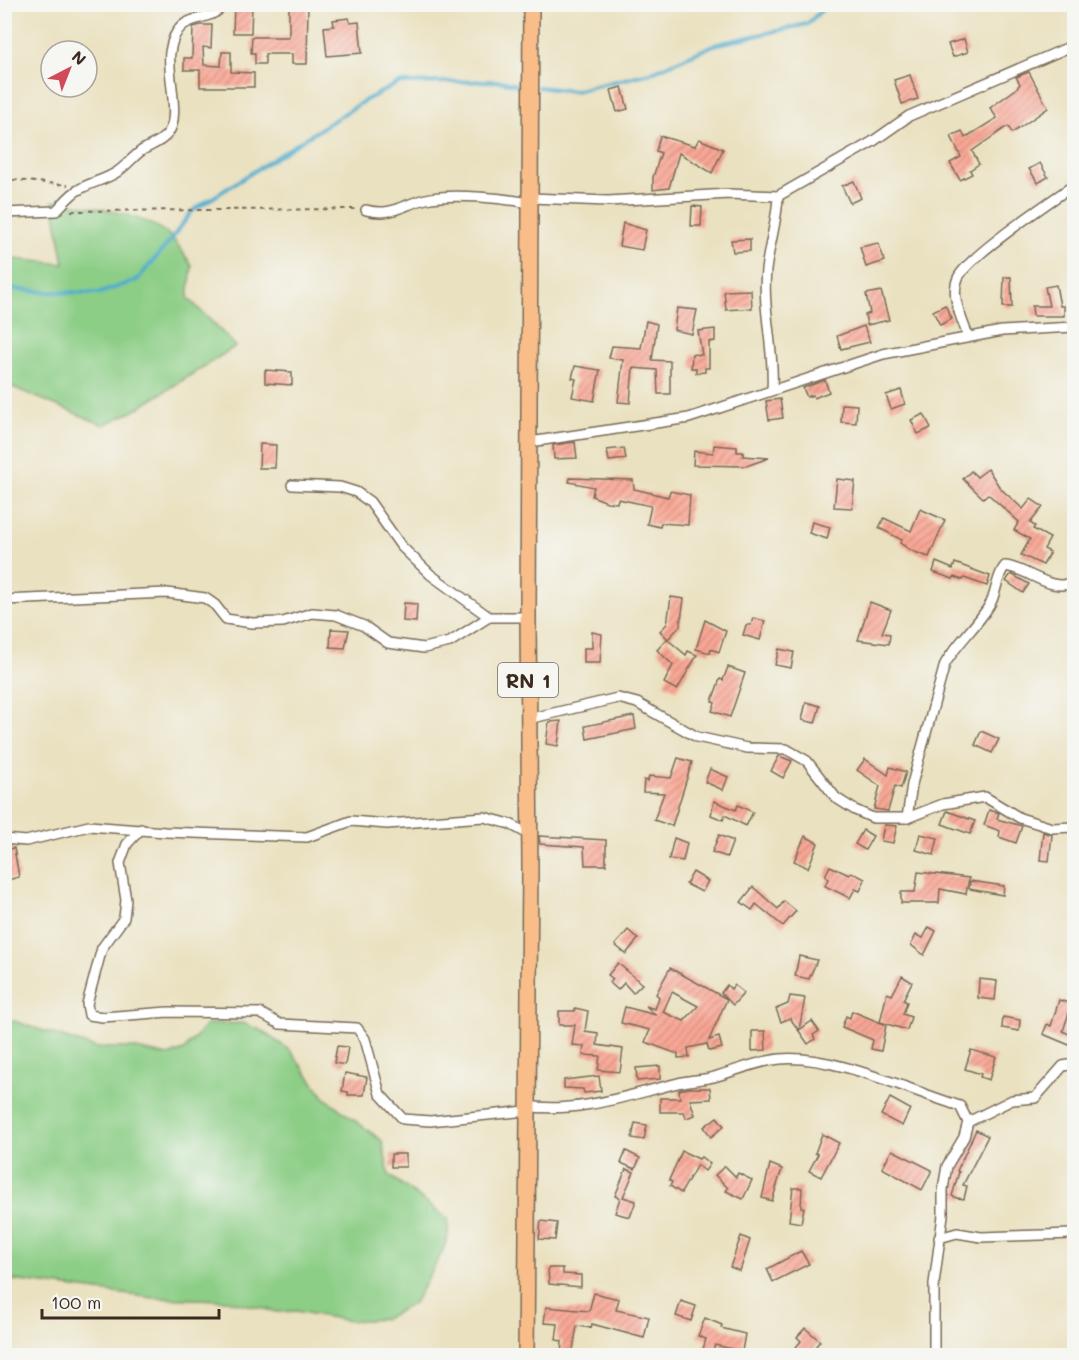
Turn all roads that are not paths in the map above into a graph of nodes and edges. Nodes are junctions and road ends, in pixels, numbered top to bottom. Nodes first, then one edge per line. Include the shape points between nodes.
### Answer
1 (224, 4) edge
2 (531, 4) edge
3 (1074, 45) edge
4 (1074, 184) edge
5 (778, 196) junction
6 (530, 201) junction
7 (366, 210) road end
8 (4, 213) edge
9 (1074, 327) edge
10 (968, 336) junction
11 (772, 390) junction
12 (530, 442) junction
13 (292, 485) dead end
14 (1074, 580) edge
15 (4, 600) edge
16 (489, 617) junction
17 (528, 617) junction
18 (528, 719) junction
19 (907, 819) junction
20 (1074, 827) edge
21 (141, 829) junction
22 (530, 835) junction
23 (4, 839) edge
24 (1074, 1064) edge
25 (526, 1109) junction
26 (968, 1122) junction
27 (1074, 1234) edge
28 (939, 1238) junction
29 (526, 1356) edge
30 (934, 1356) edge

1 - 8 street via 211,14 185,23 176,34 168,74 174,111 170,131 118,171 79,189 56,211
2 - 6 main road, RN 1
3 - 5 street via 909,116
4 - 10 street via 984,252 958,277 955,294
5 - 6 street
5 - 11 street via 766,270
6 - 7 street via 497,197 426,199 404,209
6 - 12 main road, RN 1
9 - 10 street
10 - 11 street via 883,354
11 - 12 street via 689,417
12 - 17 main road, RN 1
13 - 16 street via 340,487 356,492 370,502 401,546 431,575
14 - 19 street via 1058,586 1016,567 1005,566 1001,571 989,606 945,664 912,784
15 - 16 street via 166,593 205,598 226,619 252,623 283,622 312,613 336,615 364,626 388,643 423,648 450,642
16 - 17 street
17 - 18 main road, RN 1
18 - 19 street via 618,698 637,703 697,737 747,748 786,749 807,761 836,798 855,810 873,818
18 - 22 main road, RN 1
19 - 20 street via 943,804 985,797 1020,818 1052,828
21 - 22 street via 307,837 351,821 387,824 484,817
21 - 23 street via 89,826 26,840
21 - 25 street via 127,844 120,863 126,900 124,918 102,948 87,1004 89,1015 168,1011 260,1013 280,1024 357,1028 365,1039 380,1094 404,1119 430,1121
22 - 25 main road, RN 1
24 - 26 street via 1063,1066 1035,1098 1012,1101
25 - 26 street via 591,1104 712,1078 762,1062 807,1059 830,1062 960,1106
25 - 29 main road, RN 1
26 - 28 street via 947,1166
27 - 28 street via 981,1237 957,1233
28 - 30 street via 934,1284

